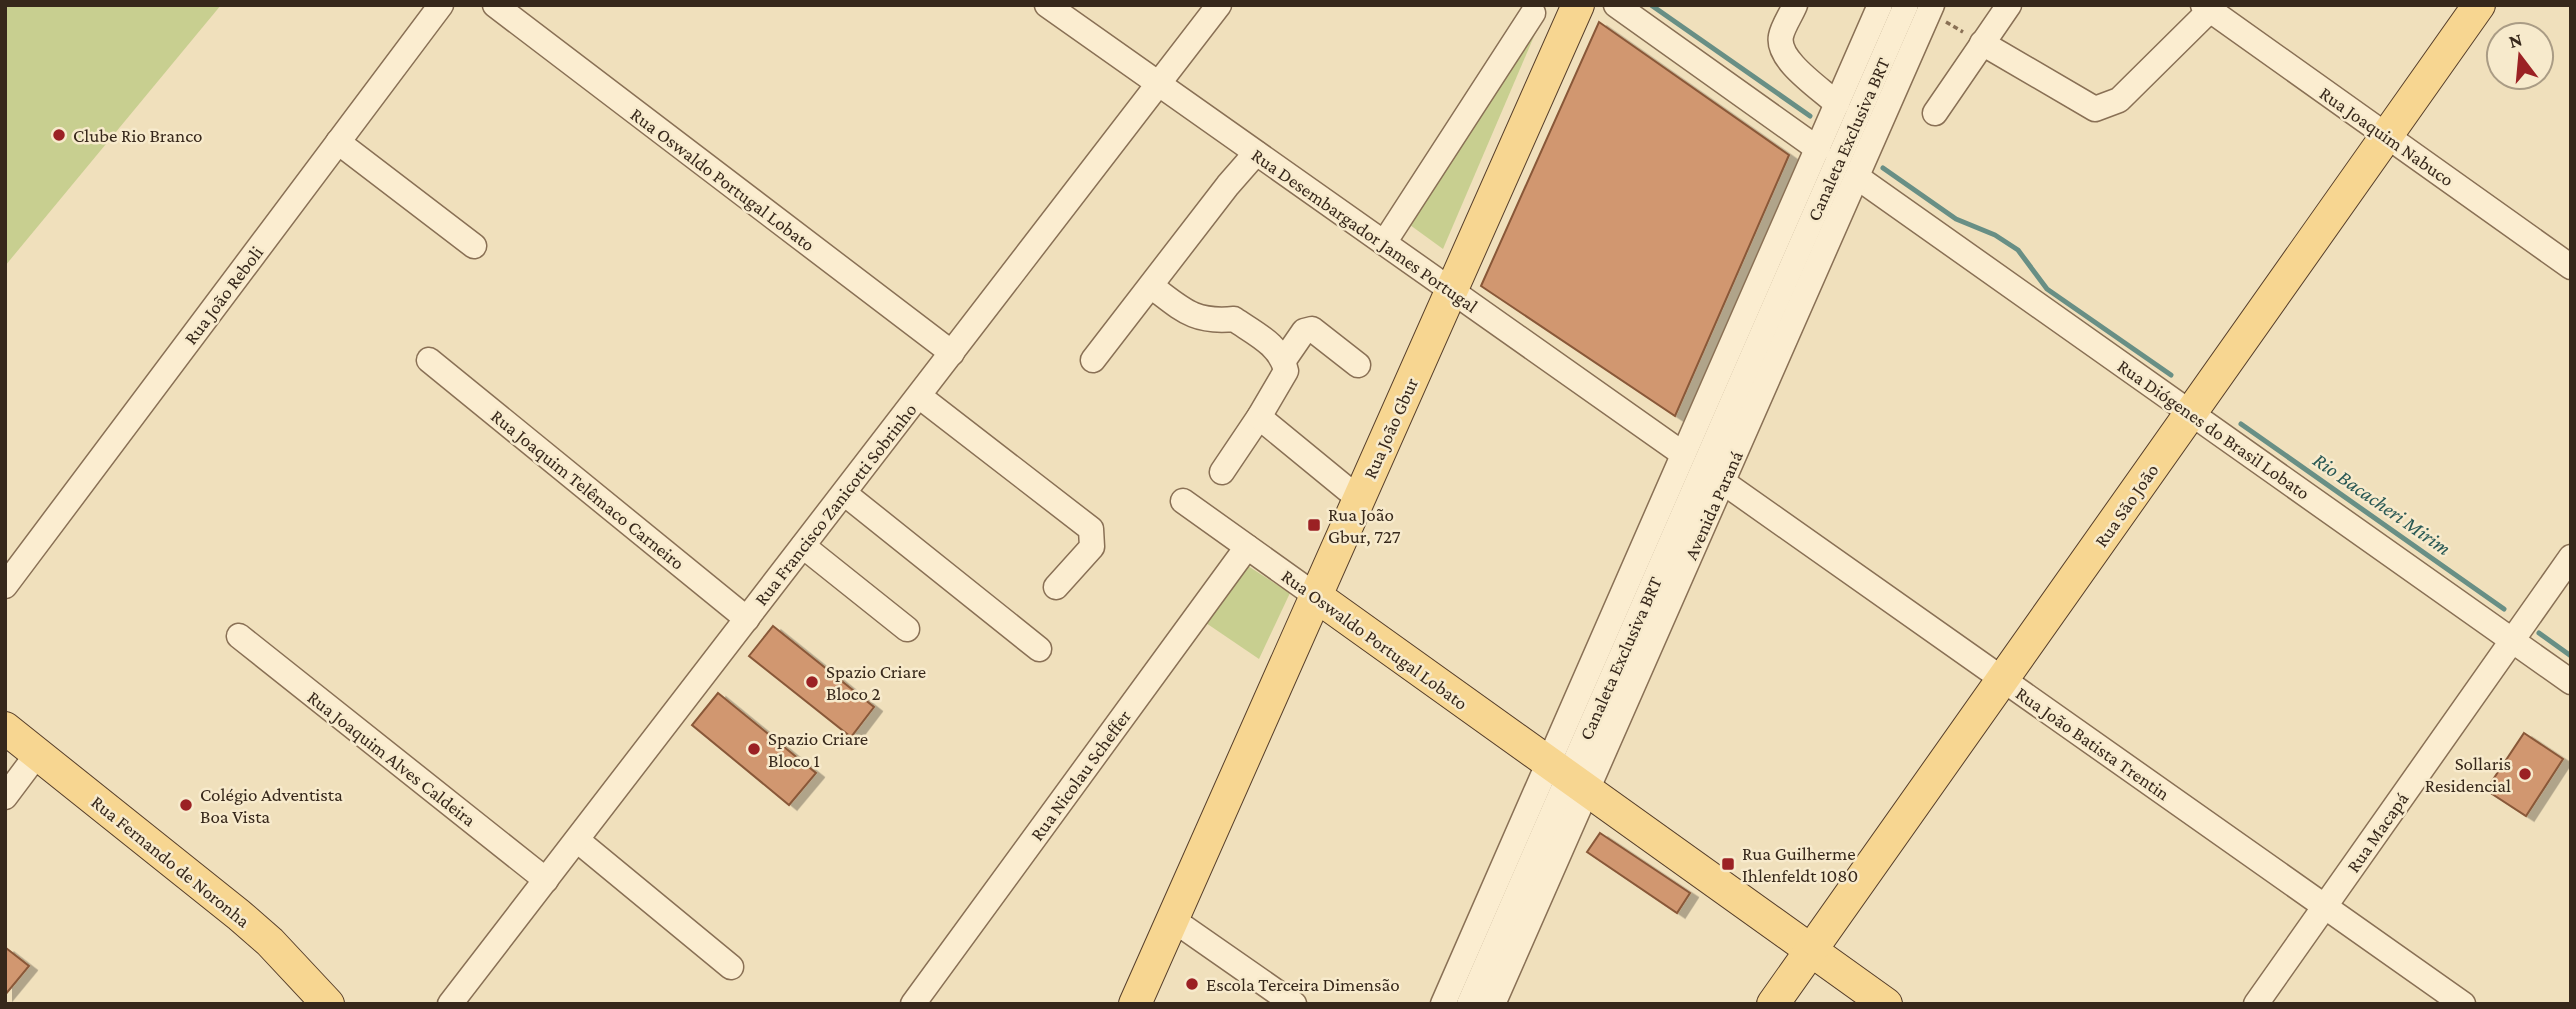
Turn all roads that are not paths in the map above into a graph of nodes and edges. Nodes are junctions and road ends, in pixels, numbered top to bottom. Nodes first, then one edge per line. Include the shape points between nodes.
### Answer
1 (441, 5) edge
2 (495, 5) edge
3 (1047, 5) edge
4 (1219, 5) edge
5 (1578, 5) edge
6 (1616, 5) edge
7 (1796, 5) edge
8 (1880, 5) edge
9 (2008, 5) edge
10 (2479, 5) edge
11 (1922, 8) edge
12 (2206, 8) edge
13 (1533, 13) dead end
14 (1982, 43) junction
15 (1159, 84) junction
16 (1837, 104) junction
17 (1935, 113) dead end
18 (2387, 136) junction
19 (338, 142) junction
20 (1818, 149) junction
21 (1256, 153) junction
22 (1857, 177) junction
23 (1384, 243) junction
24 (474, 246) dead end
25 (2571, 267) edge
26 (1790, 270) junction
27 (1151, 286) junction
28 (1451, 290) junction
29 (1730, 347) junction
30 (952, 353) junction
31 (429, 360) dead end
32 (1093, 360) dead end
33 (1284, 360) junction
34 (1358, 365) dead end
35 (919, 396) junction
36 (2191, 413) junction
37 (1259, 417) junction
38 (1683, 454) junction
39 (1222, 472) dead end
40 (1723, 482) junction
41 (844, 493) junction
42 (1359, 499) junction
43 (1183, 501) dead end
44 (803, 546) junction
45 (1247, 547) junction
46 (2571, 557) edge
47 (5, 586) edge
48 (1056, 587) dead end
49 (1315, 596) junction
50 (747, 619) junction
51 (907, 629) dead end
52 (239, 636) dead end
53 (2512, 640) junction
54 (1039, 649) dead end
55 (2003, 680) junction
56 (2571, 682) edge
57 (5, 728) edge
58 (38, 753) junction
59 (1568, 776) junction
60 (5, 797) edge
61 (577, 839) junction
62 (546, 880) junction
63 (2325, 906) junction
64 (1172, 919) junction
65 (1811, 951) junction
66 (732, 967) dead end
67 (320, 1000) edge
68 (450, 1004) edge
69 (913, 1004) edge
70 (1135, 1004) edge
71 (1294, 1004) edge
72 (1443, 1004) edge
73 (1469, 1004) edge
74 (1493, 1004) edge
75 (1773, 1004) edge
76 (1886, 1004) edge
77 (2256, 1004) edge
78 (2463, 1004) edge

1 - 19 street, Rua João Reboli
2 - 30 street, Rua Oswaldo Portugal Lobato
3 - 15 street, Rua Desembargador James Portugal
4 - 15 street, Rua Francisco Zanicotti Sobrinho
5 - 28 main road, Rua João Gbur
6 - 20 street
7 - 16 street via 1781,36 1786,60
8 - 16 street, Avenida Paraná
9 - 14 street
10 - 18 main road, Rua São João
11 - 22 street, Avenida Paraná
11 - 26 street, Canaleta Exclusiva BRT
12 - 14 street via 2119,100 2095,109
12 - 18 street, Rua Joaquim Nabuco
13 - 23 street
14 - 17 street
15 - 21 street, Rua Desembargador James Portugal
15 - 30 street, Rua Francisco Zanicotti Sobrinho
16 - 20 street, Avenida Paraná
18 - 25 street, Rua Joaquim Nabuco
18 - 36 main road, Rua São João
19 - 24 street
19 - 47 street, Rua João Reboli
20 - 29 street, Avenida Paraná
21 - 23 street, Rua Desembargador James Portugal
21 - 27 street
22 - 36 street, Rua Diógenes do Brasil Lobato
22 - 40 street, Avenida Paraná
23 - 28 street, Rua Desembargador James Portugal
26 - 29 street
26 - 59 street, Canaleta Exclusiva BRT
27 - 32 street
27 - 33 street via 1192,316 1234,319 1275,348
28 - 38 street, Rua Desembargador James Portugal
28 - 42 main road, Rua João Gbur
29 - 38 street, Avenida Paraná
30 - 35 street, Rua Francisco Zanicotti Sobrinho
31 - 50 street, Rua Joaquim Telêmaco Carneiro
33 - 34 street via 1304,331 1312,329
33 - 37 street via 1286,371
35 - 41 street, Rua Francisco Zanicotti Sobrinho
35 - 48 street via 1091,529 1093,547
36 - 53 street, Rua Diógenes do Brasil Lobato
36 - 55 main road, Rua São João
37 - 39 street
37 - 42 street
38 - 59 street, Avenida Paraná
40 - 55 street, Rua João Batista Trentin
40 - 59 street, Avenida Paraná
41 - 44 street, Rua Francisco Zanicotti Sobrinho
41 - 54 street
42 - 49 main road, Rua João Gbur
43 - 45 street, Rua Oswaldo Portugal Lobato
44 - 50 street, Rua Francisco Zanicotti Sobrinho
44 - 51 street
45 - 49 street, Rua Oswaldo Portugal Lobato
45 - 69 street, Rua Nicolau Scheffer
46 - 53 street, Rua Macapá
49 - 59 main road, Rua Oswaldo Portugal Lobato
49 - 64 main road, Rua João Gbur
50 - 61 street, Rua Francisco Zanicotti Sobrinho
52 - 62 street, Rua Joaquim Alves Caldeira
53 - 56 street, Rua Diógenes do Brasil Lobato
53 - 63 street, Rua Macapá
55 - 63 street, Rua João Batista Trentin
55 - 65 main road, Rua São João
57 - 58 main road, Rua Fernando de Noronha
58 - 60 street
58 - 67 main road, Rua Fernando de Noronha via 270,942
59 - 65 main road, Rua Oswaldo Portugal Lobato
59 - 72 street, Avenida Paraná
59 - 73 street, Canaleta Exclusiva BRT
59 - 74 street, Avenida Paraná
61 - 62 street, Rua Francisco Zanicotti Sobrinho
61 - 66 street
62 - 68 street, Rua Francisco Zanicotti Sobrinho
63 - 77 street, Rua Macapá
63 - 78 street, Rua João Batista Trentin
64 - 70 main road, Rua João Gbur
64 - 71 street
65 - 75 main road, Rua São João
65 - 76 main road, Rua Oswaldo Portugal Lobato

